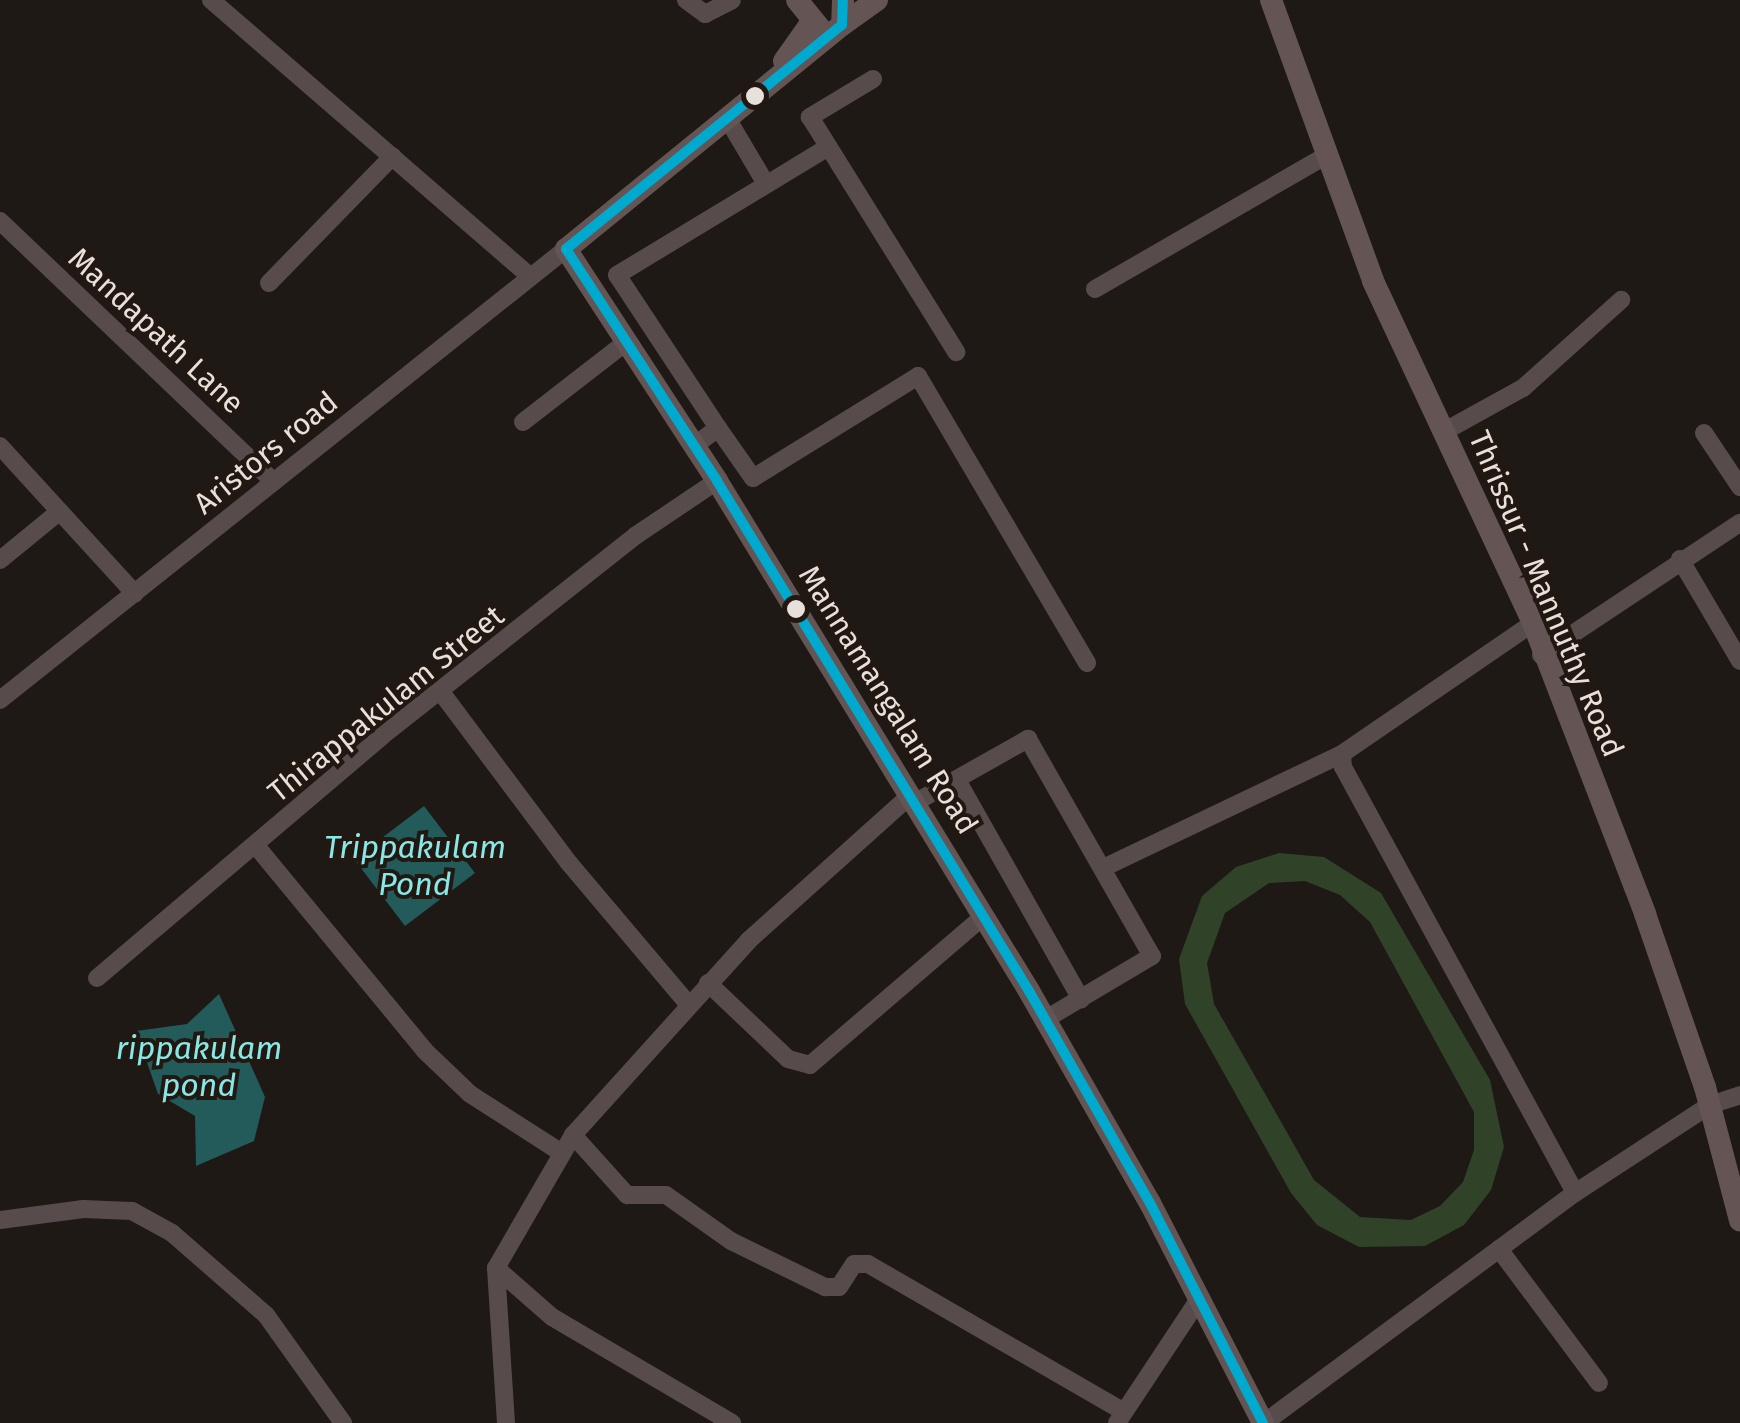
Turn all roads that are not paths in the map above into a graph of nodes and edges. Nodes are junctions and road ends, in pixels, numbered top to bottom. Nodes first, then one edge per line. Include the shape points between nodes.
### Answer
1 (211, 0) edge
2 (686, 0) edge
3 (732, 0) edge
4 (842, 0) edge
5 (876, 0) edge
6 (1270, 0) edge
7 (807, 10) edge
8 (838, 27) junction
9 (873, 79) dead end
10 (768, 85) junction
11 (727, 118) junction
12 (828, 147) junction
13 (393, 156) junction
14 (1324, 157) junction
15 (766, 184) junction
16 (0, 221) edge
17 (566, 249) junction
18 (530, 276) junction
19 (269, 283) dead end
20 (1095, 288) dead end
21 (1621, 300) dead end
22 (626, 342) junction
23 (956, 352) dead end
24 (523, 422) dead end
25 (718, 428) junction
26 (1445, 431) junction
27 (1704, 433) dead end
28 (0, 446) edge
29 (694, 446) junction
30 (717, 481) junction
31 (274, 482) junction
32 (1740, 487) edge
33 (60, 511) junction
34 (1740, 523) edge
35 (1680, 559) junction
36 (0, 560) edge
37 (135, 594) junction
38 (1532, 623) junction
39 (1541, 655) junction
40 (1740, 661) edge
41 (1087, 663) dead end
42 (441, 692) junction
43 (0, 700) edge
44 (1342, 754) junction
45 (957, 780) junction
46 (913, 798) junction
47 (256, 847) junction
48 (1103, 868) junction
49 (984, 916) junction
50 (96, 978) dead end
51 (708, 983) junction
52 (1080, 998) junction
53 (689, 1004) junction
54 (1046, 1019) junction
55 (1740, 1096) edge
56 (1710, 1105) junction
57 (573, 1135) junction
58 (562, 1153) junction
59 (1575, 1193) junction
60 (0, 1220) edge
61 (1740, 1220) edge
62 (1499, 1249) junction
63 (496, 1268) junction
64 (1199, 1298) junction
65 (1599, 1383) dead end
66 (1120, 1417) edge
67 (342, 1423) edge
68 (506, 1423) edge
69 (732, 1423) edge
70 (1264, 1423) edge

1 - 13 street
2 - 3 street via 705,14
4 - 8 main road
5 - 8 main road
6 - 14 main road, Thrissur - Mannuthy Road
7 - 8 main road
7 - 10 main road
8 - 10 main road
9 - 12 street via 810,117
10 - 11 main road
11 - 15 street
11 - 17 main road
12 - 15 street
12 - 23 street
13 - 18 street
13 - 19 street
14 - 20 street
14 - 26 main road, Thrissur - Mannuthy Road
15 - 25 street via 617,276
16 - 31 street, Mandapath Lane
17 - 18 street, Aristors road
17 - 22 main road, Mannamangalam Road
18 - 31 street, Aristors road
21 - 26 street via 1523,388
22 - 24 street
22 - 29 main road, Mannamangalam Road
25 - 29 street
25 - 41 street via 753,478 918,376
26 - 38 main road, Thrissur - Mannuthy Road
27 - 32 street
28 - 33 street
29 - 30 main road, Mannamangalam Road
30 - 42 street, Thirappakulam Street via 635,536
30 - 46 main road, Mannamangalam Road
31 - 37 street, Aristors road
33 - 36 street
33 - 37 street
34 - 35 street
35 - 39 street
35 - 40 street
37 - 43 street, Aristors road
38 - 39 main road, Thrissur - Mannuthy Road
38 - 44 street
39 - 56 main road, Thrissur - Mannuthy Road via 1645,914
42 - 47 street, Thirappakulam Street
42 - 53 street via 569,863
44 - 48 street
44 - 59 street via 1343,768
45 - 46 street
45 - 48 street via 1028,739
45 - 52 street
46 - 49 main road, Mannamangalam Road
46 - 51 street
47 - 50 street, Thirappakulam Street
47 - 58 street via 425,1051 470,1094
48 - 52 street via 1152,956
49 - 51 street via 810,1065 788,1059
49 - 54 main road, Mannamangalam Road
51 - 53 street
52 - 54 street
53 - 57 street
54 - 64 main road, Mannamangalam Road
55 - 56 street
56 - 59 street
56 - 61 main road, Thrissur - Mannuthy Road
57 - 58 street
57 - 66 street via 627,1195 666,1195 731,1241 825,1287 839,1286 861,1261
58 - 63 street
59 - 62 street
60 - 67 street via 84,1209 132,1211 172,1233 266,1315
62 - 65 street
62 - 70 street
63 - 68 street
63 - 69 street via 552,1317
64 - 66 street
64 - 70 main road, Mannamangalam Road

